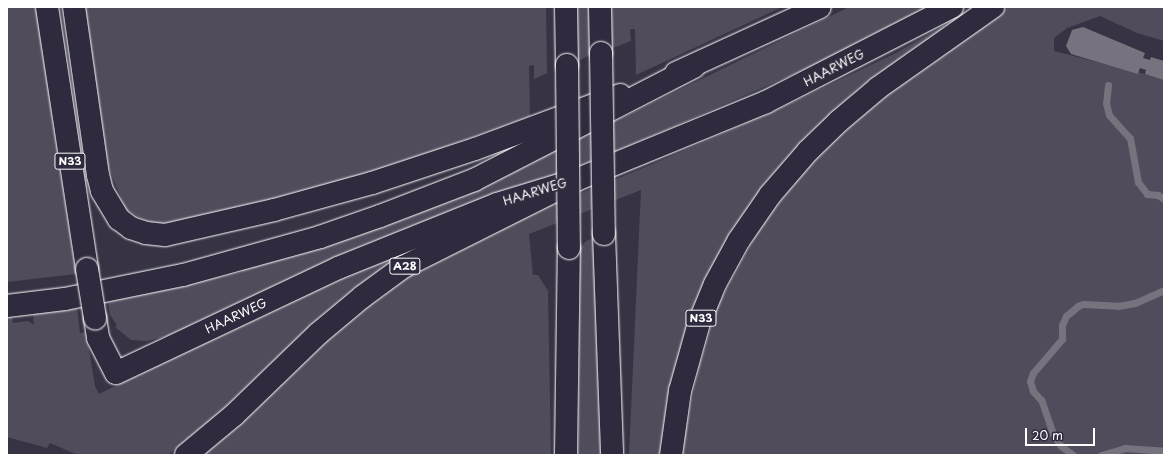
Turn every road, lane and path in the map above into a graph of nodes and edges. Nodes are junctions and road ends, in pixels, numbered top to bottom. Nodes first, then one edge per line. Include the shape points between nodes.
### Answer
1 (47, 7) edge
2 (74, 7) edge
3 (566, 7) edge
4 (600, 7) edge
5 (820, 7) edge
6 (952, 7) edge
7 (993, 7) edge
8 (694, 67) junction
9 (576, 180) junction
10 (7, 306) edge
11 (186, 455) edge
12 (566, 455) edge
13 (612, 455) edge
14 (670, 455) edge

1 - 9 main road, HAARWEG / N33, bridge via 94,318 98,338 116,373 338,268 497,204
2 - 8 main road, N33 via 102,191 119,219 131,228 165,234 274,210 372,183 475,149
3 - 12 main road, bridge via 569,248
4 - 13 main road, bridge via 604,234
5 - 8 main road
6 - 9 main road, HAARWEG via 766,102
7 - 14 main road, N33 via 878,88 808,151 770,195 739,240 715,284 700,323 680,391
8 - 10 main road via 474,180 365,221 299,243 183,275 65,299
9 - 11 main road, A28 via 403,267 319,333 234,415

